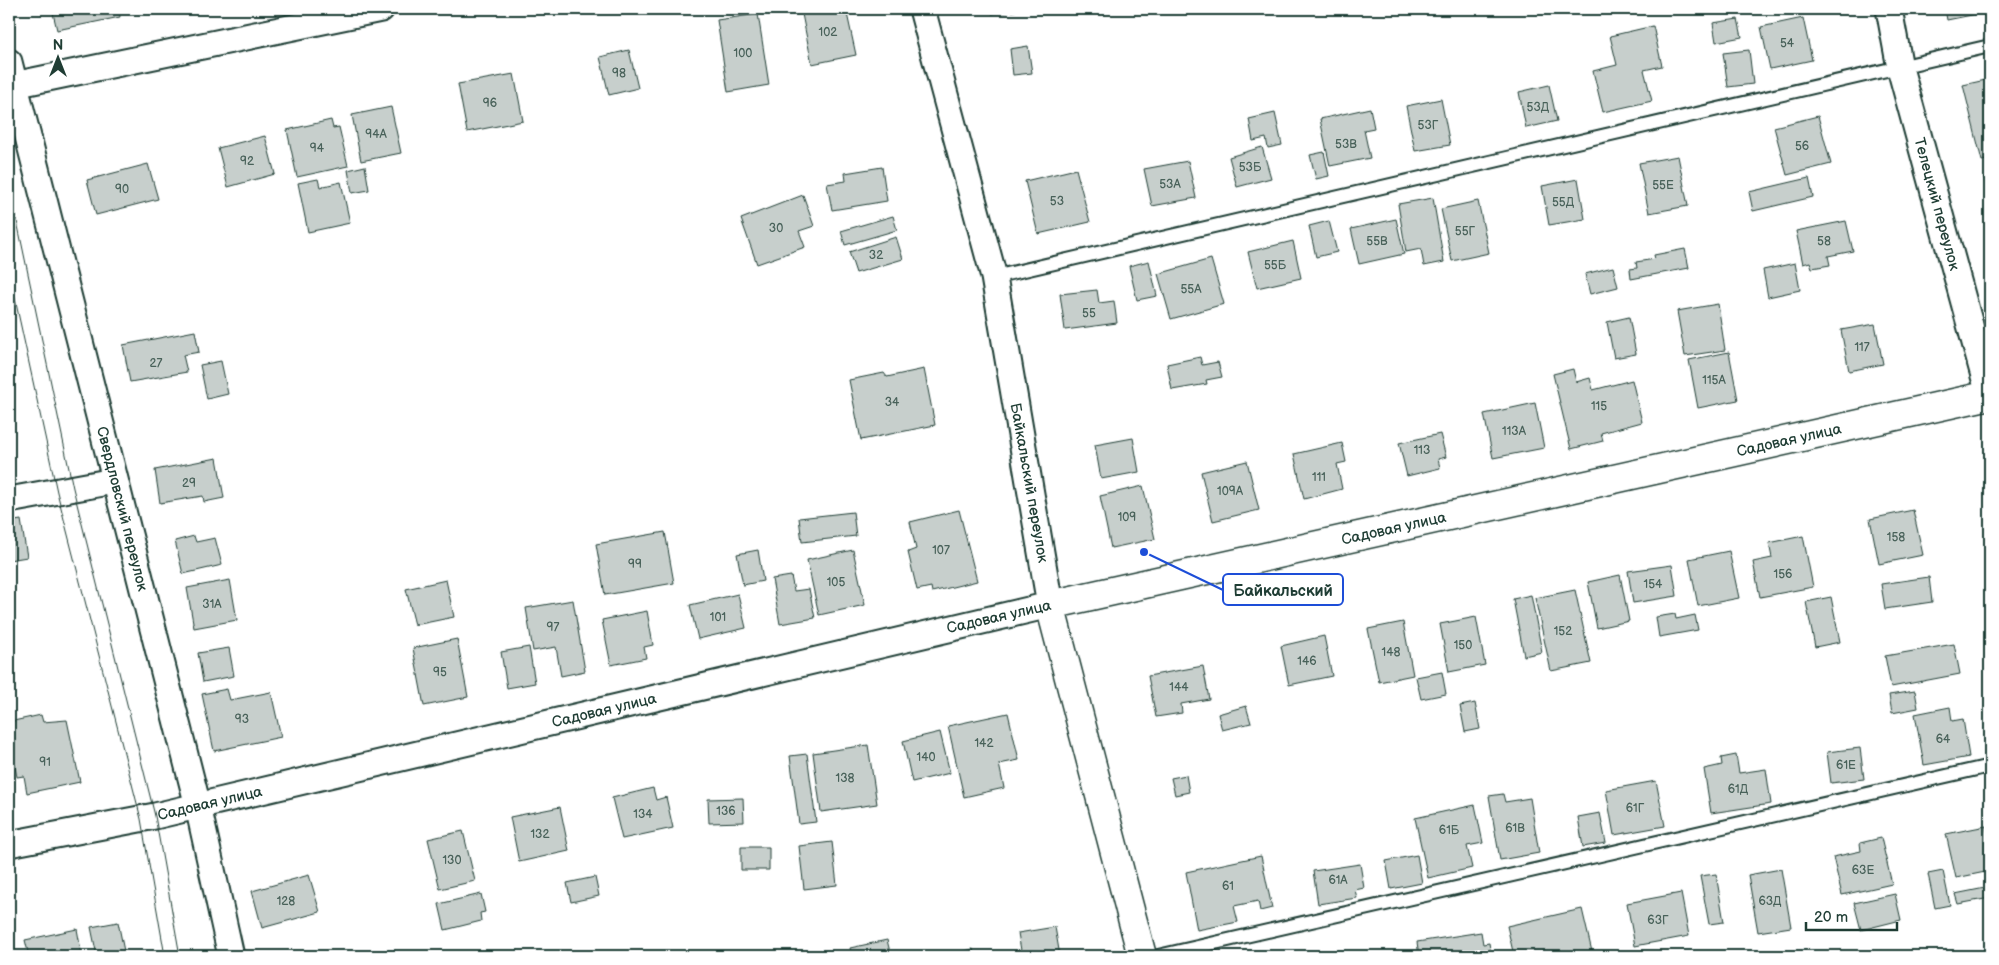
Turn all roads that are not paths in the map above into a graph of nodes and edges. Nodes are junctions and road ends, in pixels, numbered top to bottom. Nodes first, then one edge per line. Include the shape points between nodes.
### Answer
1 (381, 9) edge
2 (922, 9) edge
3 (1889, 9) edge
4 (1990, 46) edge
5 (1900, 68) junction
6 (11, 78) edge
7 (994, 276) junction
8 (1990, 396) edge
9 (114, 481) junction
10 (9, 500) edge
11 (1050, 605) junction
12 (1990, 766) edge
13 (198, 806) junction
14 (9, 844) edge
15 (231, 956) edge
16 (1142, 956) edge
17 (1158, 956) edge

1 - 6 street
2 - 7 street, Байкальский переулок
3 - 5 street, Телецкий переулок
4 - 5 lane
5 - 7 lane
5 - 8 street, Телецкий переулок
6 - 9 street, Свердловский переулок
7 - 11 street, Байкальский переулок
8 - 11 main road, Садовая улица
9 - 10 street
9 - 13 street, Свердловский переулок
11 - 13 street, Садовая улица
11 - 16 main road, Байкальский переулок
12 - 17 lane
13 - 14 street, Садовая улица
13 - 15 street, Свердловский переулок

